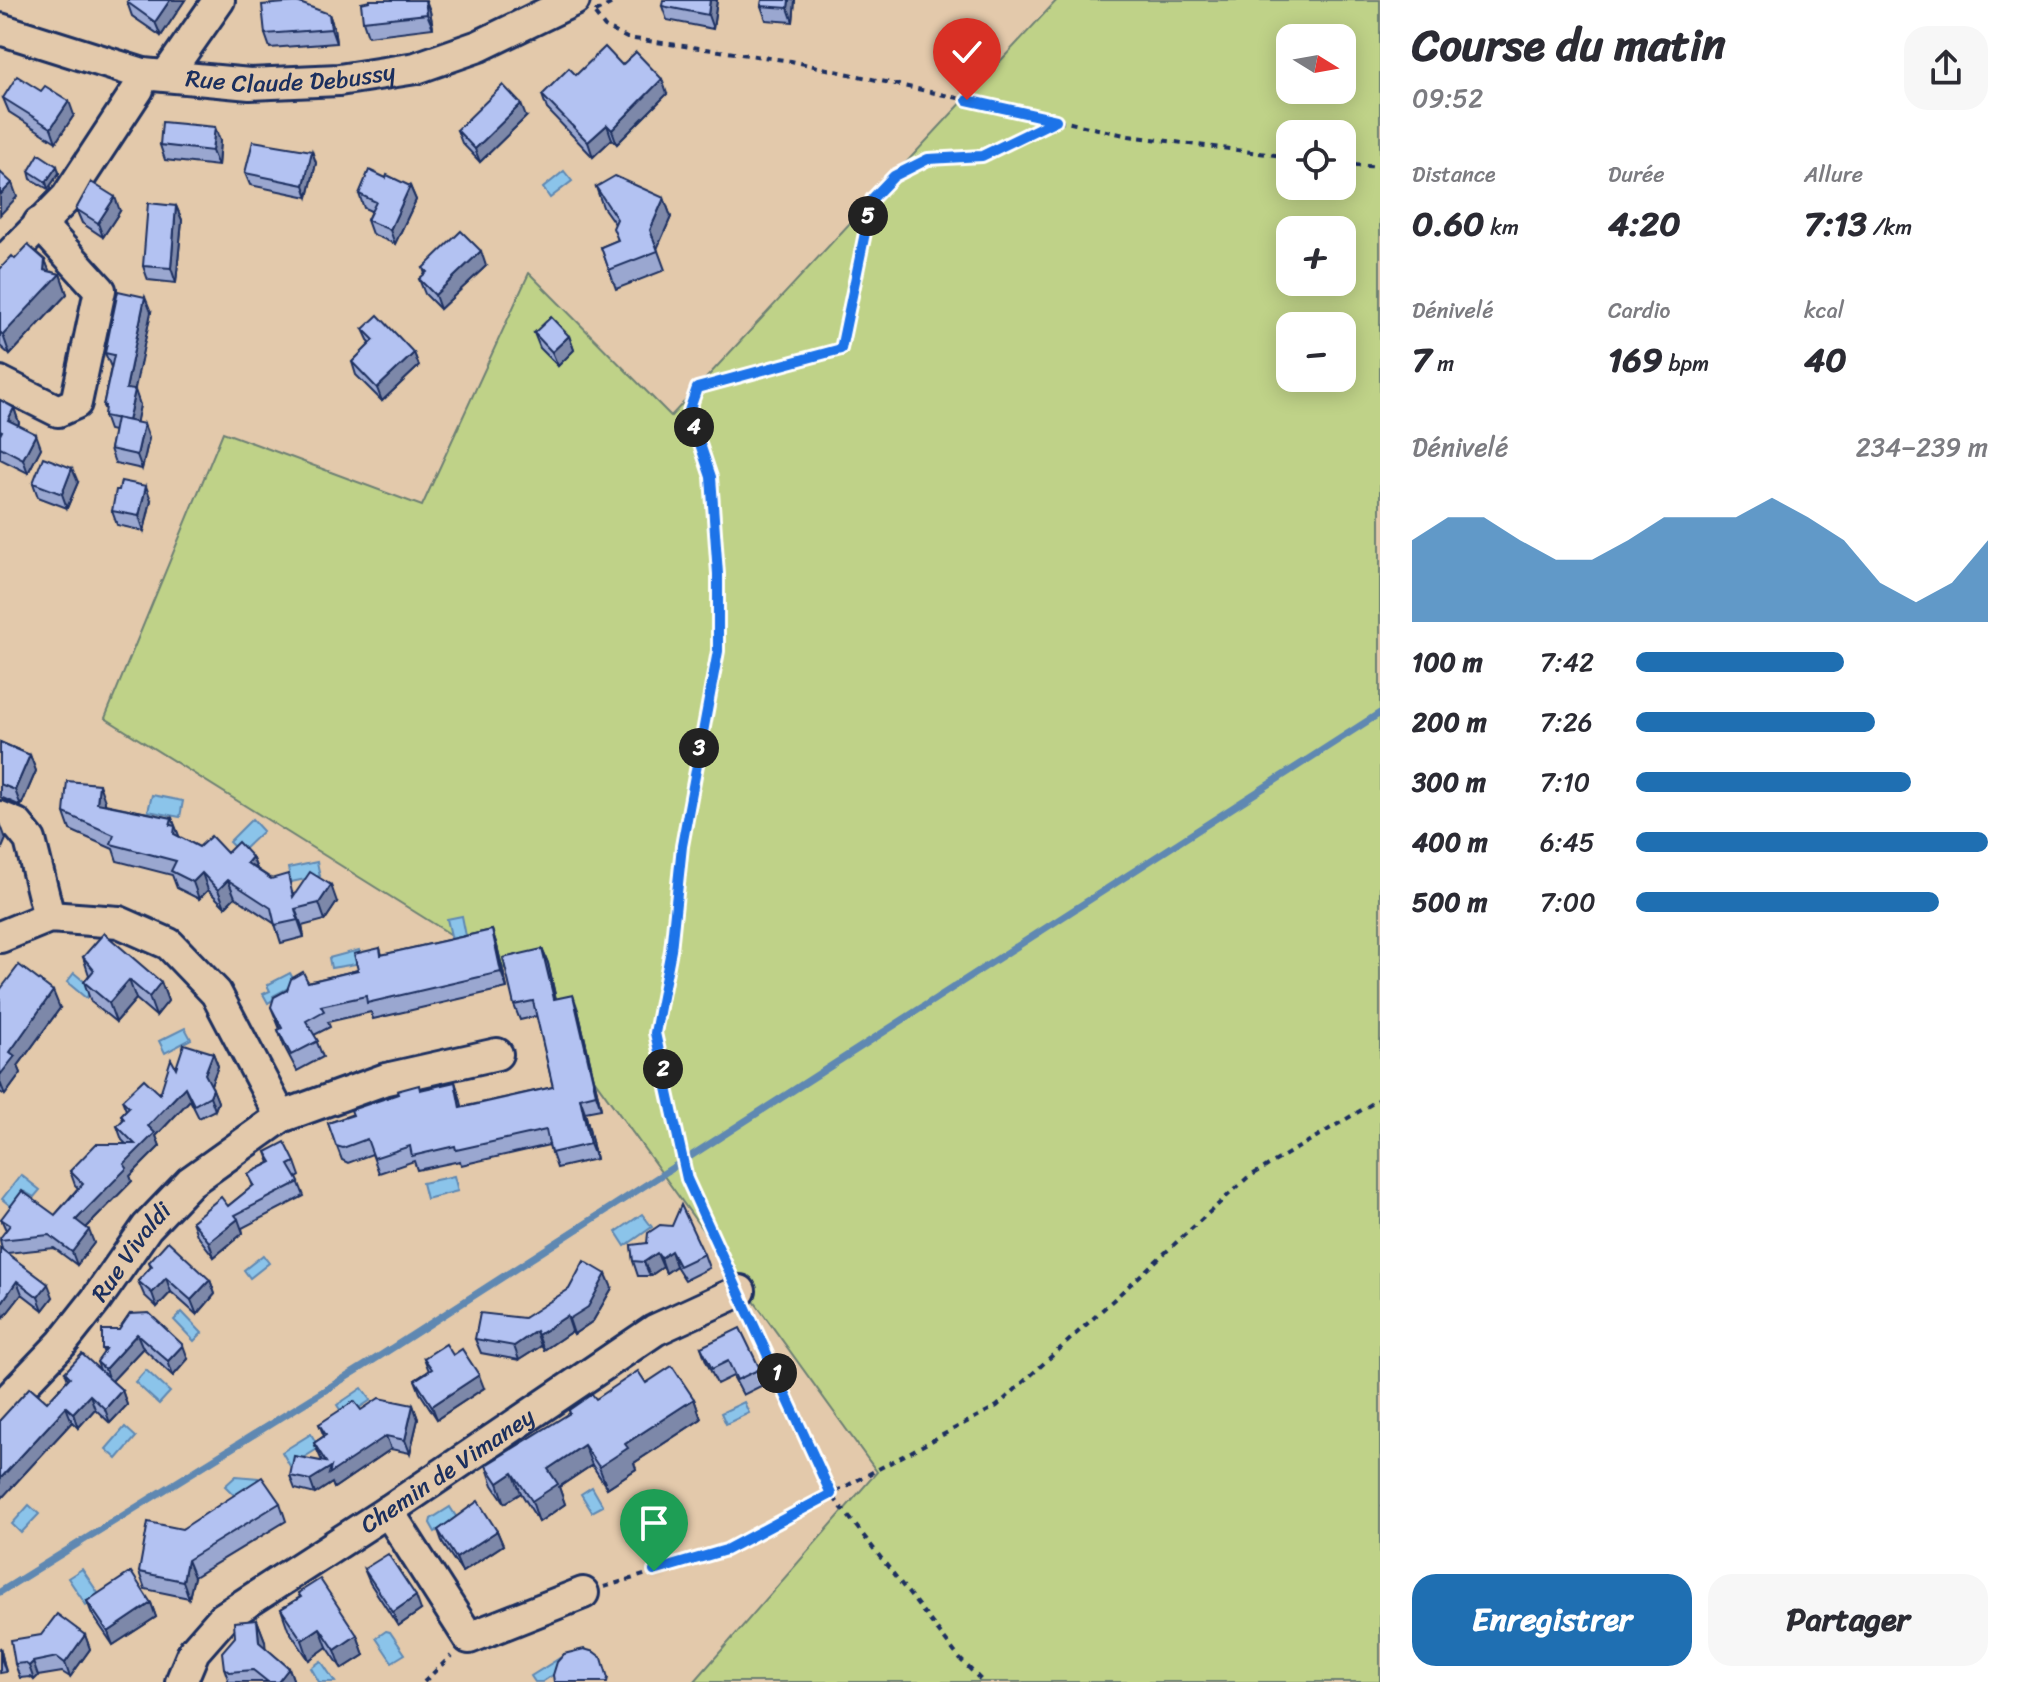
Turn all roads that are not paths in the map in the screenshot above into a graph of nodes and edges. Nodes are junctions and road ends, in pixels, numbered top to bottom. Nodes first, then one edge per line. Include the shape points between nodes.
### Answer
1 (219, 0) edge
2 (581, 3) edge
3 (0, 29) edge
4 (154, 75) junction
5 (39, 223) junction
6 (0, 265) edge
7 (0, 382) edge
8 (0, 817) edge
9 (49, 917) junction
10 (0, 937) edge
11 (497, 1054) dead end
12 (281, 1117) junction
13 (740, 1291) road end
14 (0, 1408) edge
15 (388, 1511) junction
16 (583, 1593) road end
17 (181, 1682) edge

1 - 4 street
2 - 4 street, Rue Claude Debussy via 416,68 339,80 250,84
3 - 4 street, Rue Claude Debussy
4 - 5 street via 138,89 67,197
5 - 6 street
5 - 7 street via 100,290 76,403 58,411
8 - 9 street via 17,824 30,840
9 - 10 street
9 - 12 street via 119,922 169,944 216,993
11 - 12 street, Rue Vivaldi via 386,1079
12 - 14 street, Rue Vivaldi via 190,1182 147,1227 62,1343
13 - 15 street, Chemin de Vimaney via 655,1330
15 - 16 street via 469,1638
15 - 17 street, Chemin de Vimaney via 223,1618 194,1651

